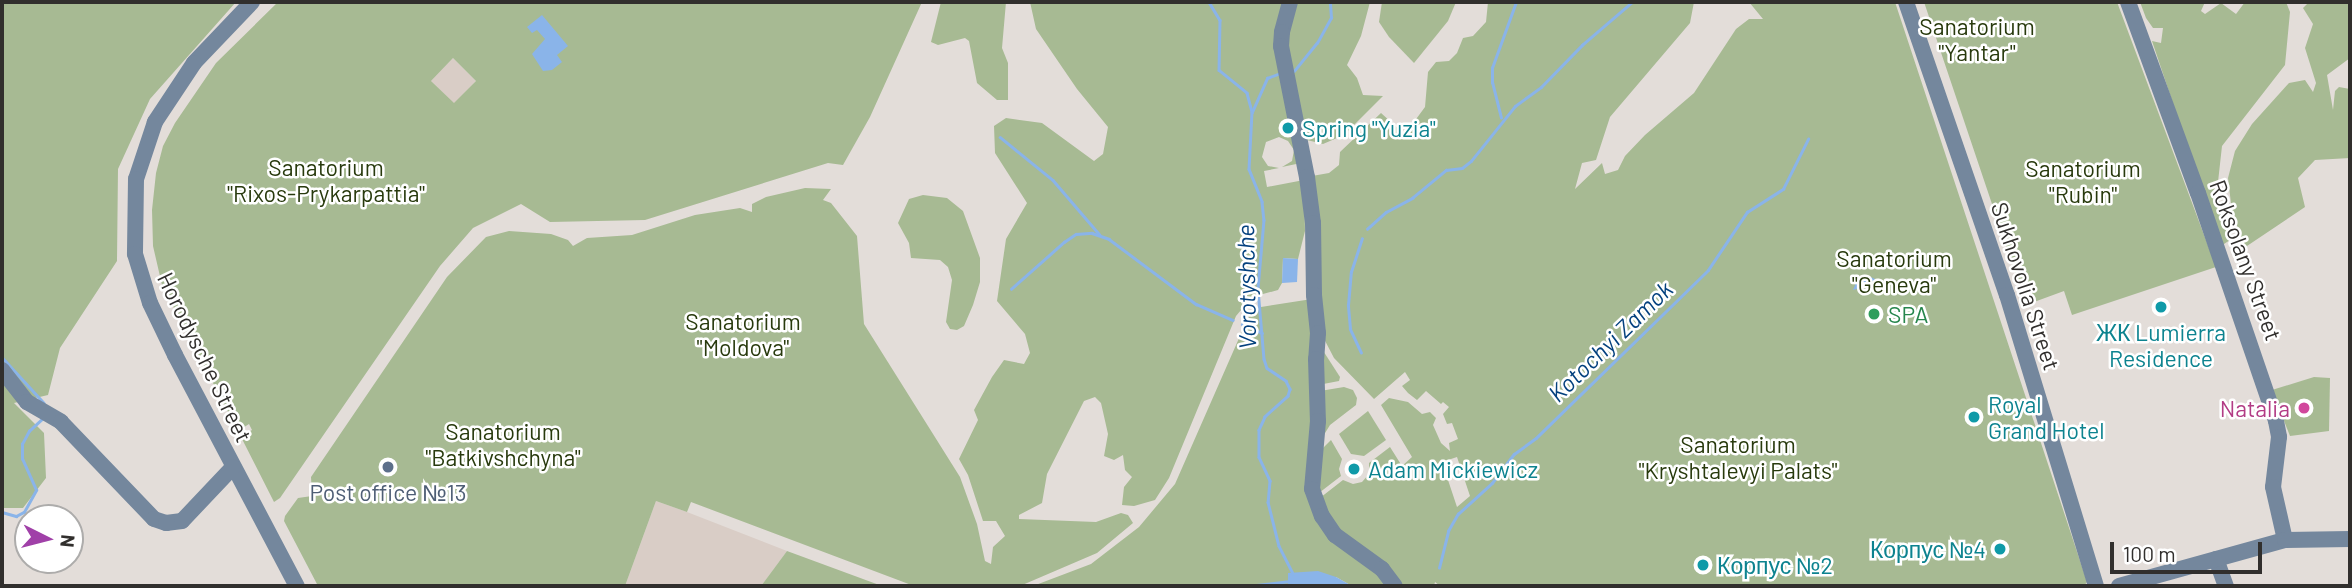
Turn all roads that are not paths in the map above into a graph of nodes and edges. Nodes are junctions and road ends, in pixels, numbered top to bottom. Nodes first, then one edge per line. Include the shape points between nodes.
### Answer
1 (252, 2) edge
2 (1290, 2) edge
3 (1906, 2) edge
4 (2127, 2) edge
5 (2, 370) edge
6 (233, 467) junction
7 (2350, 539) edge
8 (2285, 540) junction
9 (2216, 559) junction
10 (297, 586) edge
11 (1395, 586) edge
12 (2096, 586) edge
13 (2119, 586) edge
14 (2225, 586) edge

1 - 6 street, Horodysche Street via 194,63 155,122 143,152 134,207 135,254 150,303
2 - 11 street via 1281,46 1309,189 1318,333 1312,489 1335,535 1382,569
3 - 12 street, Sukhovolia Street via 2010,307
4 - 8 street, Roksolany Street via 2276,421 2273,487
5 - 6 street via 27,402 61,422 153,519 182,521
6 - 10 street, Horodysche Street
7 - 8 street
8 - 9 street
9 - 13 street
9 - 14 street

